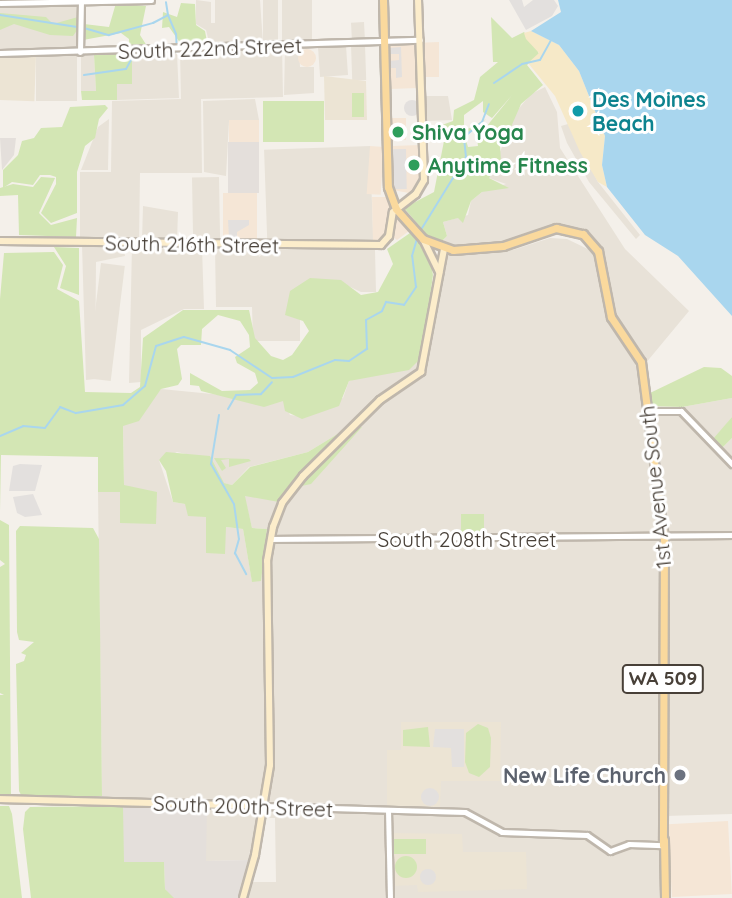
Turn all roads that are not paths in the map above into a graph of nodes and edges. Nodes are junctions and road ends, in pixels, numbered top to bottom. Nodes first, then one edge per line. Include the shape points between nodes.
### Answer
1 (151, 0) edge
2 (383, 0) edge
3 (418, 0) edge
4 (81, 1) edge
5 (0, 3) edge
6 (420, 40) junction
7 (384, 42) junction
8 (80, 52) junction
9 (0, 53) edge
10 (396, 209) junction
11 (0, 241) edge
12 (427, 241) junction
13 (444, 249) junction
14 (439, 281) junction
15 (648, 411) junction
16 (732, 464) edge
17 (732, 536) edge
18 (664, 539) junction
19 (270, 540) junction
20 (0, 799) edge
21 (264, 806) junction
22 (388, 810) junction
23 (663, 845) junction
24 (243, 898) edge
25 (390, 898) edge
26 (665, 898) edge

1 - 4 street
2 - 7 main road, WA 509
3 - 6 main road
4 - 5 street
4 - 8 street
6 - 7 street, South 222nd Street
6 - 10 main road via 424,180 420,190
7 - 8 street, South 222nd Street
7 - 10 main road, WA 509 via 388,187
8 - 9 street, South 222nd Street
10 - 11 main road, South 216th Street via 383,244
10 - 12 main road, WA 509
12 - 13 main road, WA 509
12 - 14 main road
13 - 14 main road
13 - 15 main road, 1st Avenue South / WA 509 via 503,246 561,227 583,234 598,251 611,317 641,362
14 - 19 main road via 421,372 380,400 303,476 282,503
15 - 16 street via 681,411
15 - 18 main road, 1st Avenue South / WA 509
17 - 18 street, South 208th Street
18 - 19 street, South 208th Street
18 - 23 main road, 1st Avenue South / WA 509
19 - 21 main road via 270,752
20 - 21 main road, South 200th Street
21 - 22 street, South 200th Street
21 - 24 main road
22 - 23 street, South 200th Street via 465,812 502,832 587,835 610,851 632,844
22 - 25 street
23 - 26 main road, 1st Avenue South / WA 509

